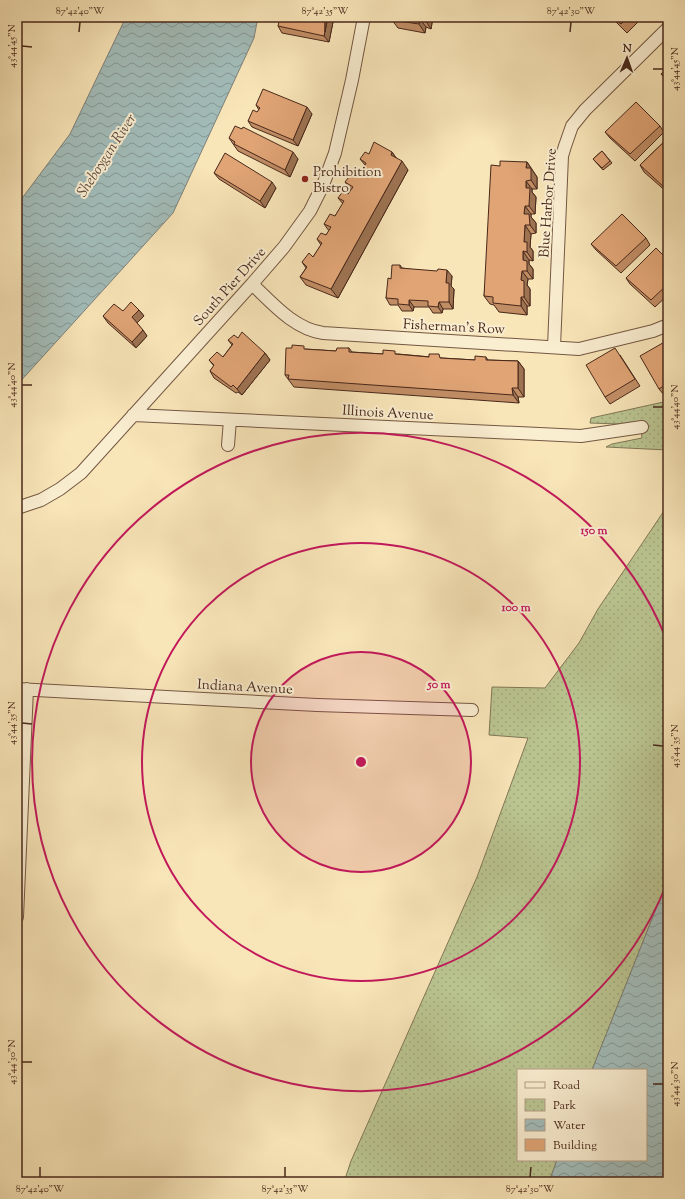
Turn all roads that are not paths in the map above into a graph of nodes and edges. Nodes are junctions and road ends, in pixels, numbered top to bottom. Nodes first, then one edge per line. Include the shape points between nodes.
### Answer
1 (364, 17) edge
2 (668, 28) edge
3 (252, 284) junction
4 (668, 325) edge
5 (554, 347) junction
6 (133, 416) junction
7 (230, 420) junction
8 (642, 427) dead end
9 (228, 445) dead end
10 (17, 508) edge
11 (22, 689) edge
12 (472, 710) dead end
13 (17, 917) edge

1 - 3 street, South Pier Drive via 340,134 323,185 307,216
2 - 5 street, Blue Harbor Drive via 585,110 572,126 566,141 562,156
3 - 5 street, Fisherman's Row via 292,320 308,330 319,333
3 - 6 street, South Pier Drive
4 - 5 street, Fisherman's Row via 579,349
6 - 7 street, Illinois Avenue
6 - 10 street, South Pier Drive via 81,473 41,500
7 - 8 street, Illinois Avenue via 582,436
7 - 9 street
11 - 12 street, Indiana Avenue via 317,705
11 - 13 street

